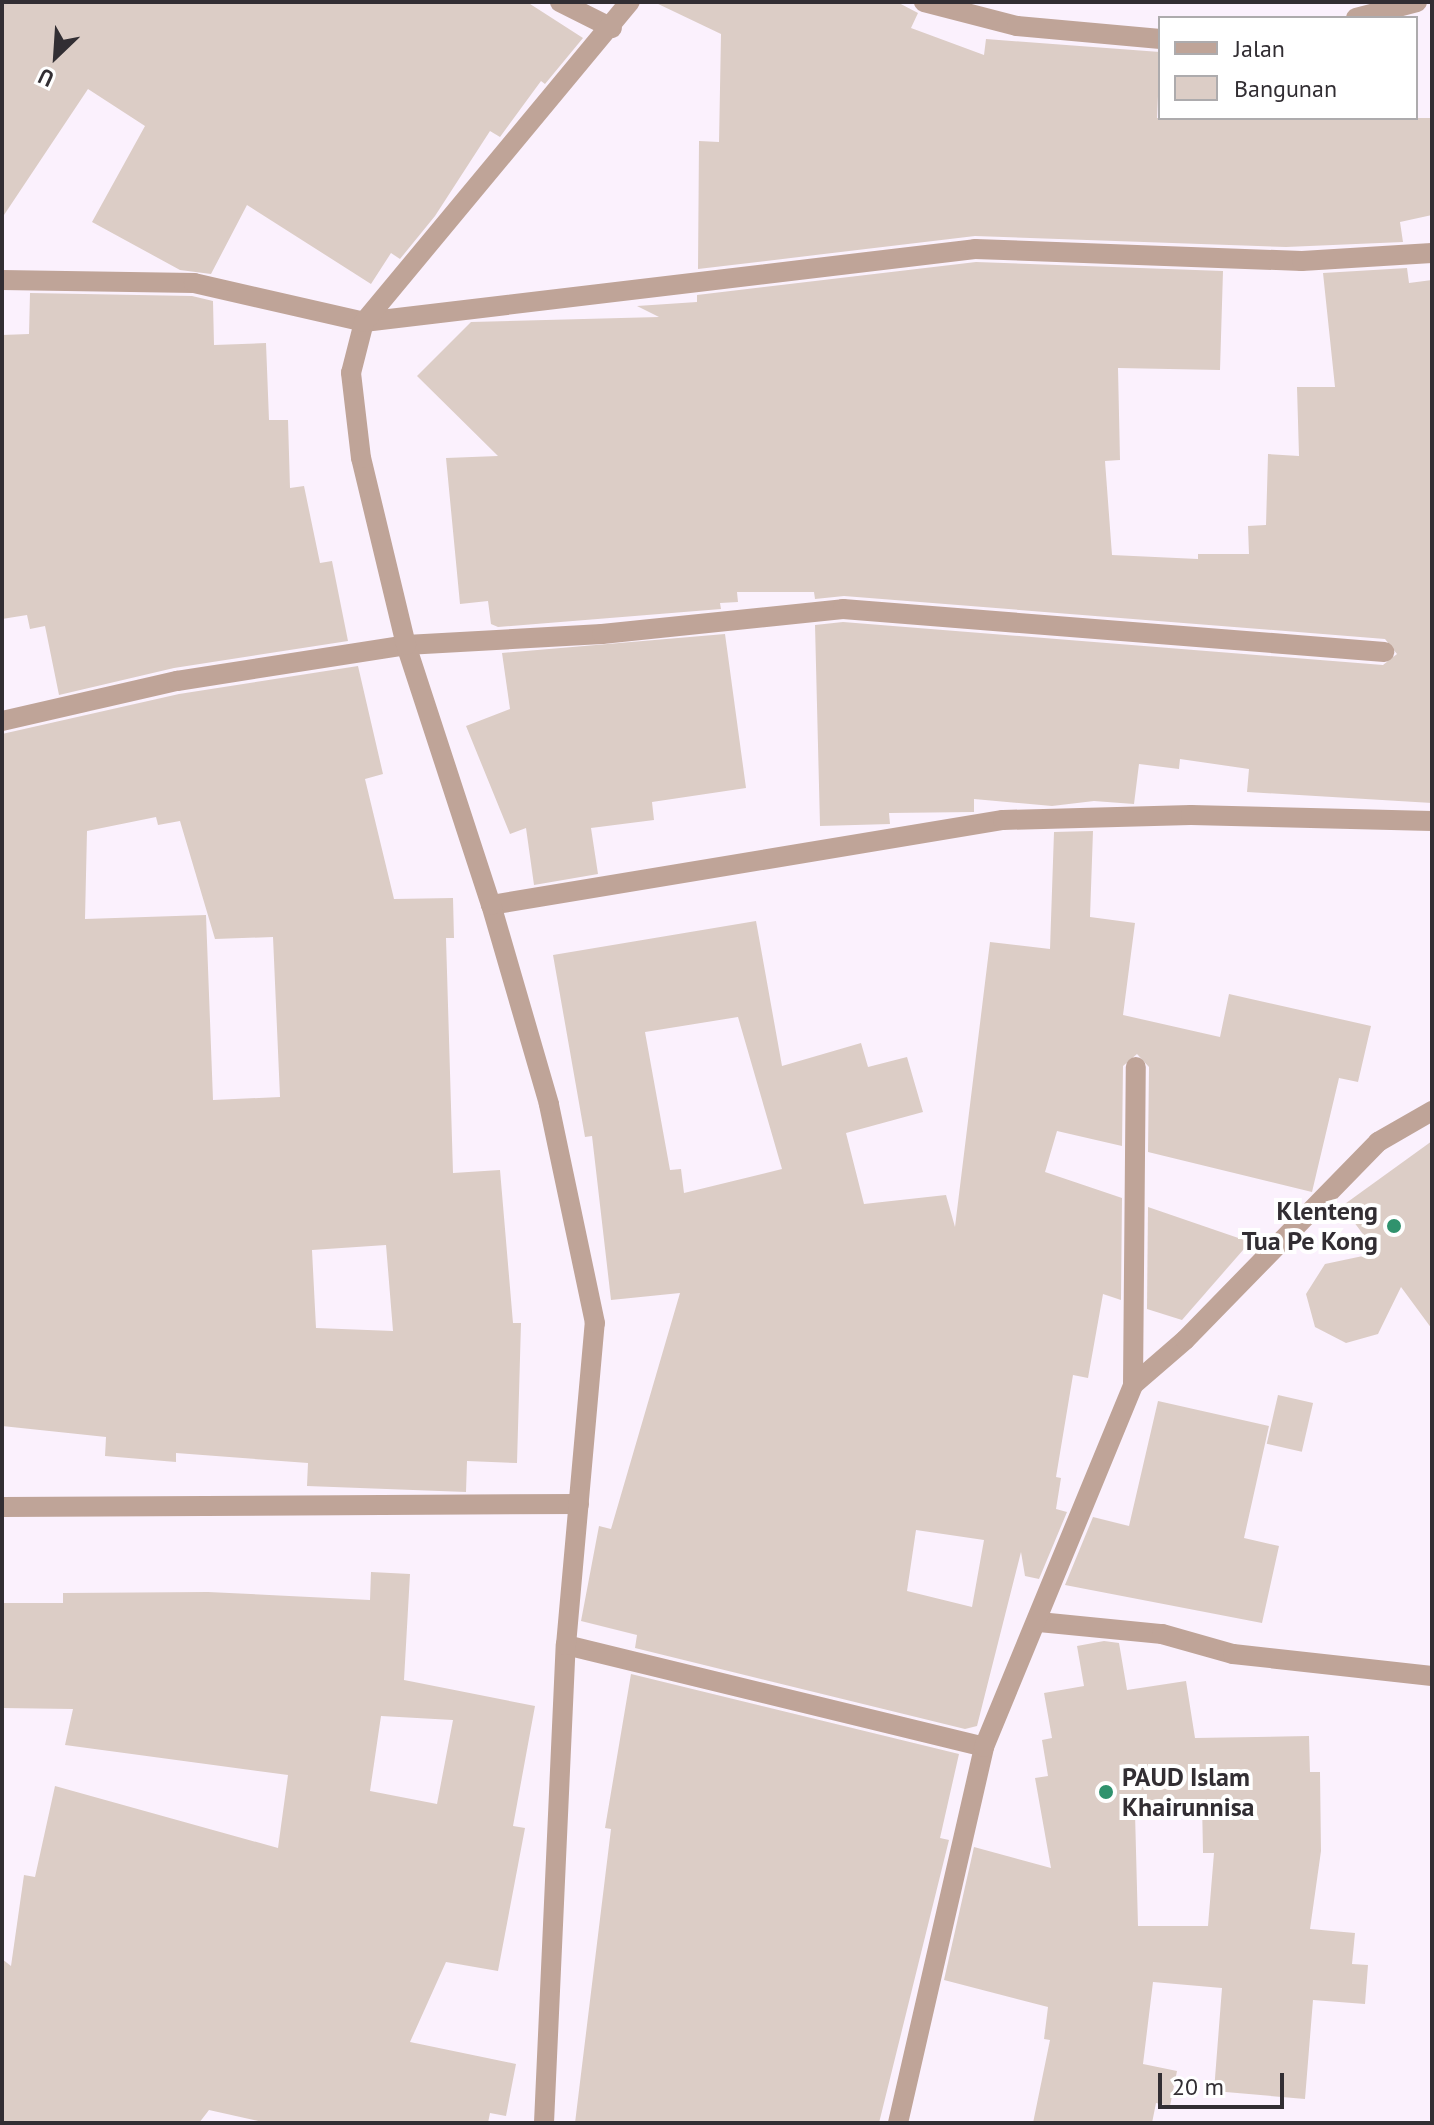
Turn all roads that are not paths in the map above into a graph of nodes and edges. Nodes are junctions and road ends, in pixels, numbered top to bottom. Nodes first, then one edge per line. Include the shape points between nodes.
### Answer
1 (560, 2) edge
2 (630, 2) edge
3 (924, 2) edge
4 (1417, 2) edge
5 (1364, 16) edge
6 (612, 28) junction
7 (1158, 39) edge
8 (1432, 253) edge
9 (2, 280) edge
10 (364, 322) junction
11 (406, 645) junction
12 (1384, 652) dead end
13 (2, 721) edge
14 (1432, 821) edge
15 (491, 905) junction
16 (1136, 1067) dead end
17 (1432, 1111) edge
18 (1133, 1385) junction
19 (579, 1504) junction
20 (2, 1507) edge
21 (1039, 1622) junction
22 (566, 1645) junction
23 (1432, 1676) edge
24 (984, 1747) junction
25 (544, 2123) edge
26 (898, 2123) edge

1 - 6 street
2 - 6 street
3 - 7 street via 1017,26
4 - 5 street
6 - 10 street
8 - 10 street via 1302,261 975,249
9 - 10 street via 194,283
10 - 11 street via 351,373 361,458
11 - 12 street via 602,634 843,609
11 - 13 street via 177,681
11 - 15 street
14 - 15 street via 1191,815 1003,820
15 - 19 street via 549,1104 595,1323
16 - 18 street
17 - 18 street via 1378,1142 1185,1340
18 - 21 street via 1104,1447
19 - 20 street
19 - 22 street
21 - 23 street via 1162,1634 1233,1654
21 - 24 street
22 - 24 street
22 - 25 street
24 - 26 street

